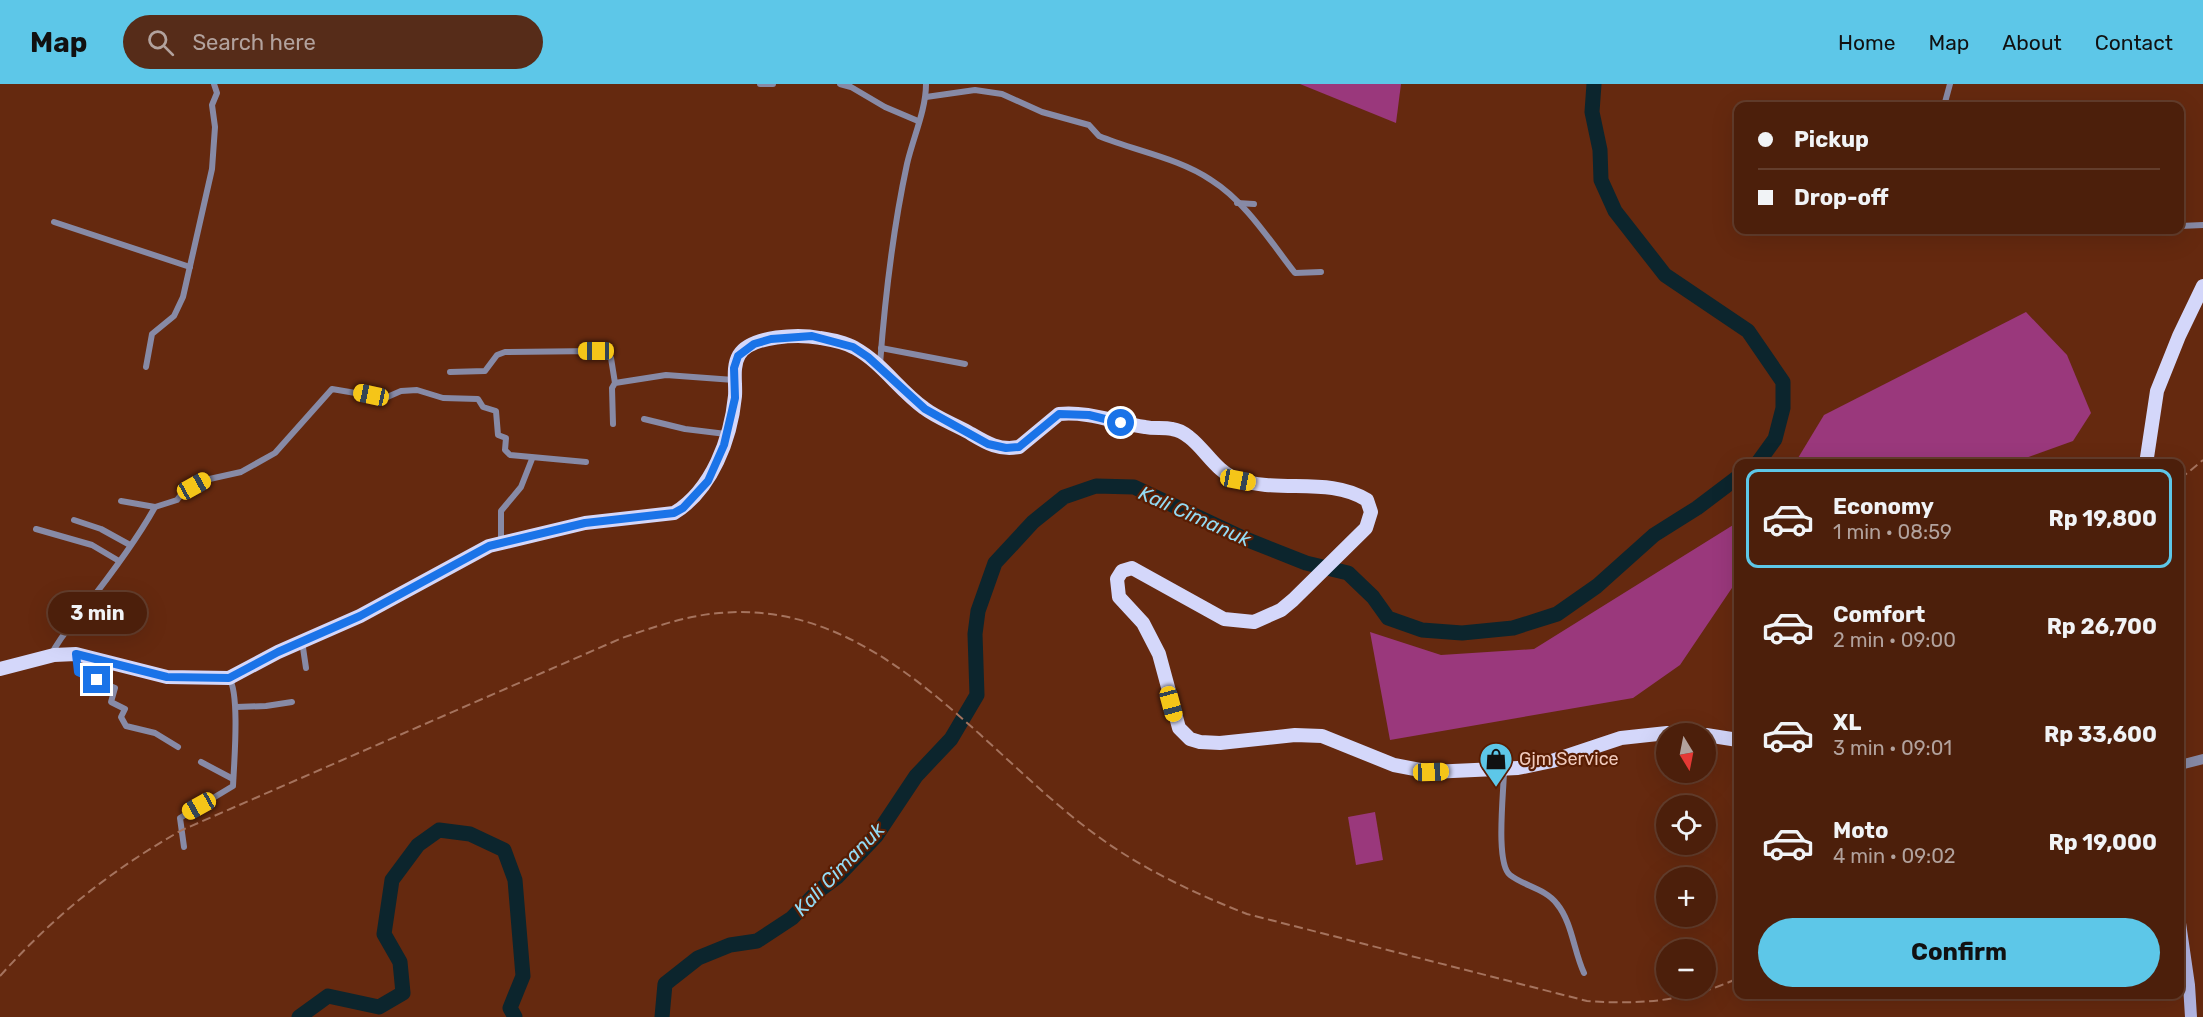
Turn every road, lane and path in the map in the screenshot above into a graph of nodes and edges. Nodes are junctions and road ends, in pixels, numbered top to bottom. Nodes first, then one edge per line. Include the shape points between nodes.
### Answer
1 (214, 84) edge
2 (760, 84) edge
3 (774, 84) edge
4 (840, 84) edge
5 (926, 84) edge
6 (1950, 84) edge
7 (926, 97) junction
8 (1945, 102) edge
9 (918, 121) junction
10 (1237, 203) junction
11 (1254, 204) dead end
12 (54, 222) dead end
13 (2203, 225) edge
14 (2184, 226) edge
15 (190, 267) junction
16 (1321, 272) dead end
17 (2203, 286) edge
18 (881, 348) junction
19 (965, 364) dead end
20 (146, 367) dead end
21 (880, 368) junction
22 (450, 372) dead end
23 (735, 380) junction
24 (615, 383) junction
25 (644, 419) dead end
26 (613, 424) dead end
27 (726, 434) junction
28 (532, 459) junction
29 (2147, 459) edge
30 (586, 462) dead end
31 (121, 501) dead end
32 (155, 507) junction
33 (75, 520) dead end
34 (36, 529) dead end
35 (501, 542) junction
36 (130, 545) junction
37 (119, 561) junction
38 (302, 641) junction
39 (76, 654) junction
40 (51, 655) junction
41 (306, 668) dead end
42 (0, 669) edge
43 (229, 678) junction
44 (292, 702) dead end
45 (236, 707) junction
46 (1656, 734) edge
47 (1716, 737) edge
48 (1734, 739) edge
49 (178, 747) dead end
50 (2203, 759) edge
51 (201, 762) dead end
52 (2184, 764) edge
53 (1504, 769) junction
54 (233, 779) junction
55 (184, 847) dead end
56 (2184, 951) edge
57 (1584, 973) dead end
58 (2191, 1017) edge

1 - 15 street via 217,93 212,105 212,169
2 - 3 street
4 - 9 street
5 - 7 street
6 - 8 street
7 - 9 street
7 - 10 street via 975,90 1002,94 1042,112 1089,125 1099,136 1190,169 1212,180
9 - 18 street via 907,165
10 - 11 street
10 - 16 street via 1295,273
12 - 15 street
13 - 14 street
15 - 20 street via 179,308 153,334
17 - 29 main road via 2157,391
18 - 19 street
18 - 21 street
21 - 23 main road via 853,347 812,336 788,336 763,340 745,349 734,368
21 - 53 main road via 925,409 995,447 1019,447 1059,414 1089,415 1181,432 1221,470 1238,480 1288,487 1329,487 1359,495 1370,505 1366,528 1293,600 1262,620 1224,619 1146,574 1132,568 1122,571 1116,586 1119,597 1143,623 1154,643 1174,717 1190,739 1220,743 1314,735 1417,771
22 - 24 street via 485,371 497,355 505,352 596,351 611,358
23 - 24 street via 666,375
23 - 27 main road
24 - 26 street
25 - 27 street
27 - 35 main road via 708,481 674,513 613,518
28 - 30 street
28 - 32 street via 510,455 505,450 506,438 498,435 496,411 483,407 480,399 443,398 411,390 385,398 333,389 275,453 241,472 205,480 183,492 177,500
28 - 35 street via 521,488 501,511
31 - 32 street
32 - 36 street via 145,529
33 - 36 street
34 - 37 street via 92,545
35 - 38 main road via 360,616
36 - 37 street
37 - 40 street via 65,629
38 - 41 street
38 - 43 main road
39 - 40 main road
39 - 43 main road via 167,677
39 - 49 street via 78,672 115,688 111,702 125,709 121,717 126,726 155,734
40 - 42 main road
43 - 45 street
44 - 45 street
45 - 54 street
46 - 53 main road via 1621,738 1552,761
47 - 48 main road
50 - 52 street
51 - 54 street
53 - 57 street via 1505,867 1511,875 1556,902
54 - 55 street via 230,789 180,818
56 - 58 main road

